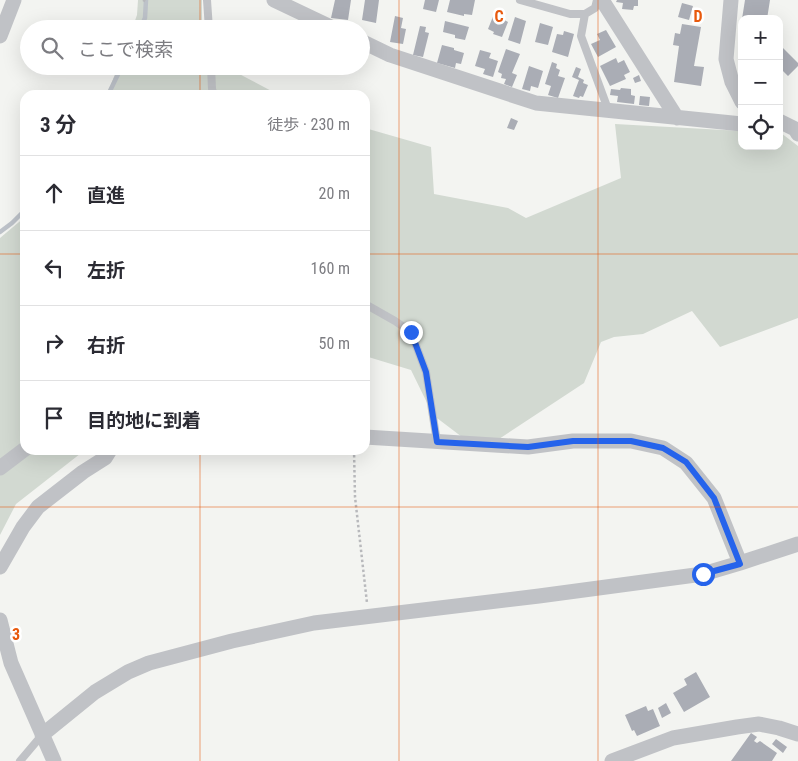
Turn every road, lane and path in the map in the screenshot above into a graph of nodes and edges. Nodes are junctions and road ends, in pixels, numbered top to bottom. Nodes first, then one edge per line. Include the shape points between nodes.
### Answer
1 (14, 0) edge
2 (143, 0) edge
3 (207, 0) edge
4 (274, 0) edge
5 (520, 0) edge
6 (598, 0) edge
7 (602, 0) edge
8 (731, 0) edge
9 (147, 2) dead end
10 (584, 14) junction
11 (208, 20) edge
12 (316, 20) edge
13 (0, 36) edge
14 (370, 45) edge
15 (211, 75) edge
16 (213, 90) edge
17 (738, 94) edge
18 (609, 112) junction
19 (677, 118) junction
20 (738, 124) edge
21 (370, 307) edge
22 (370, 437) edge
23 (437, 442) junction
24 (20, 453) edge
25 (107, 455) edge
26 (354, 455) edge
27 (0, 468) edge
28 (798, 544) edge
29 (740, 564) junction
30 (0, 567) edge
31 (369, 617) junction
32 (0, 620) edge
33 (798, 734) edge
34 (42, 736) junction
35 (20, 761) edge
36 (54, 761) edge
37 (612, 761) edge

1 - 13 street
2 - 9 path
3 - 11 lane
4 - 12 street
5 - 10 lane via 570,14
6 - 10 lane via 595,8
7 - 19 street
8 - 17 street via 726,59
10 - 18 lane via 581,36
14 - 18 street via 390,55 536,103
15 - 16 lane
18 - 19 street
19 - 20 street
21 - 23 lane via 411,332 426,372
22 - 23 street
23 - 29 street via 528,447 573,441 631,441 663,448 686,462 714,498
24 - 27 street
25 - 30 street via 38,507
26 - 31 path via 355,497
28 - 29 street
29 - 31 street via 703,574
31 - 34 street via 314,623 149,663 95,692
32 - 34 street via 11,663
33 - 37 street via 759,724 737,727 673,738
34 - 35 lane
34 - 36 street

